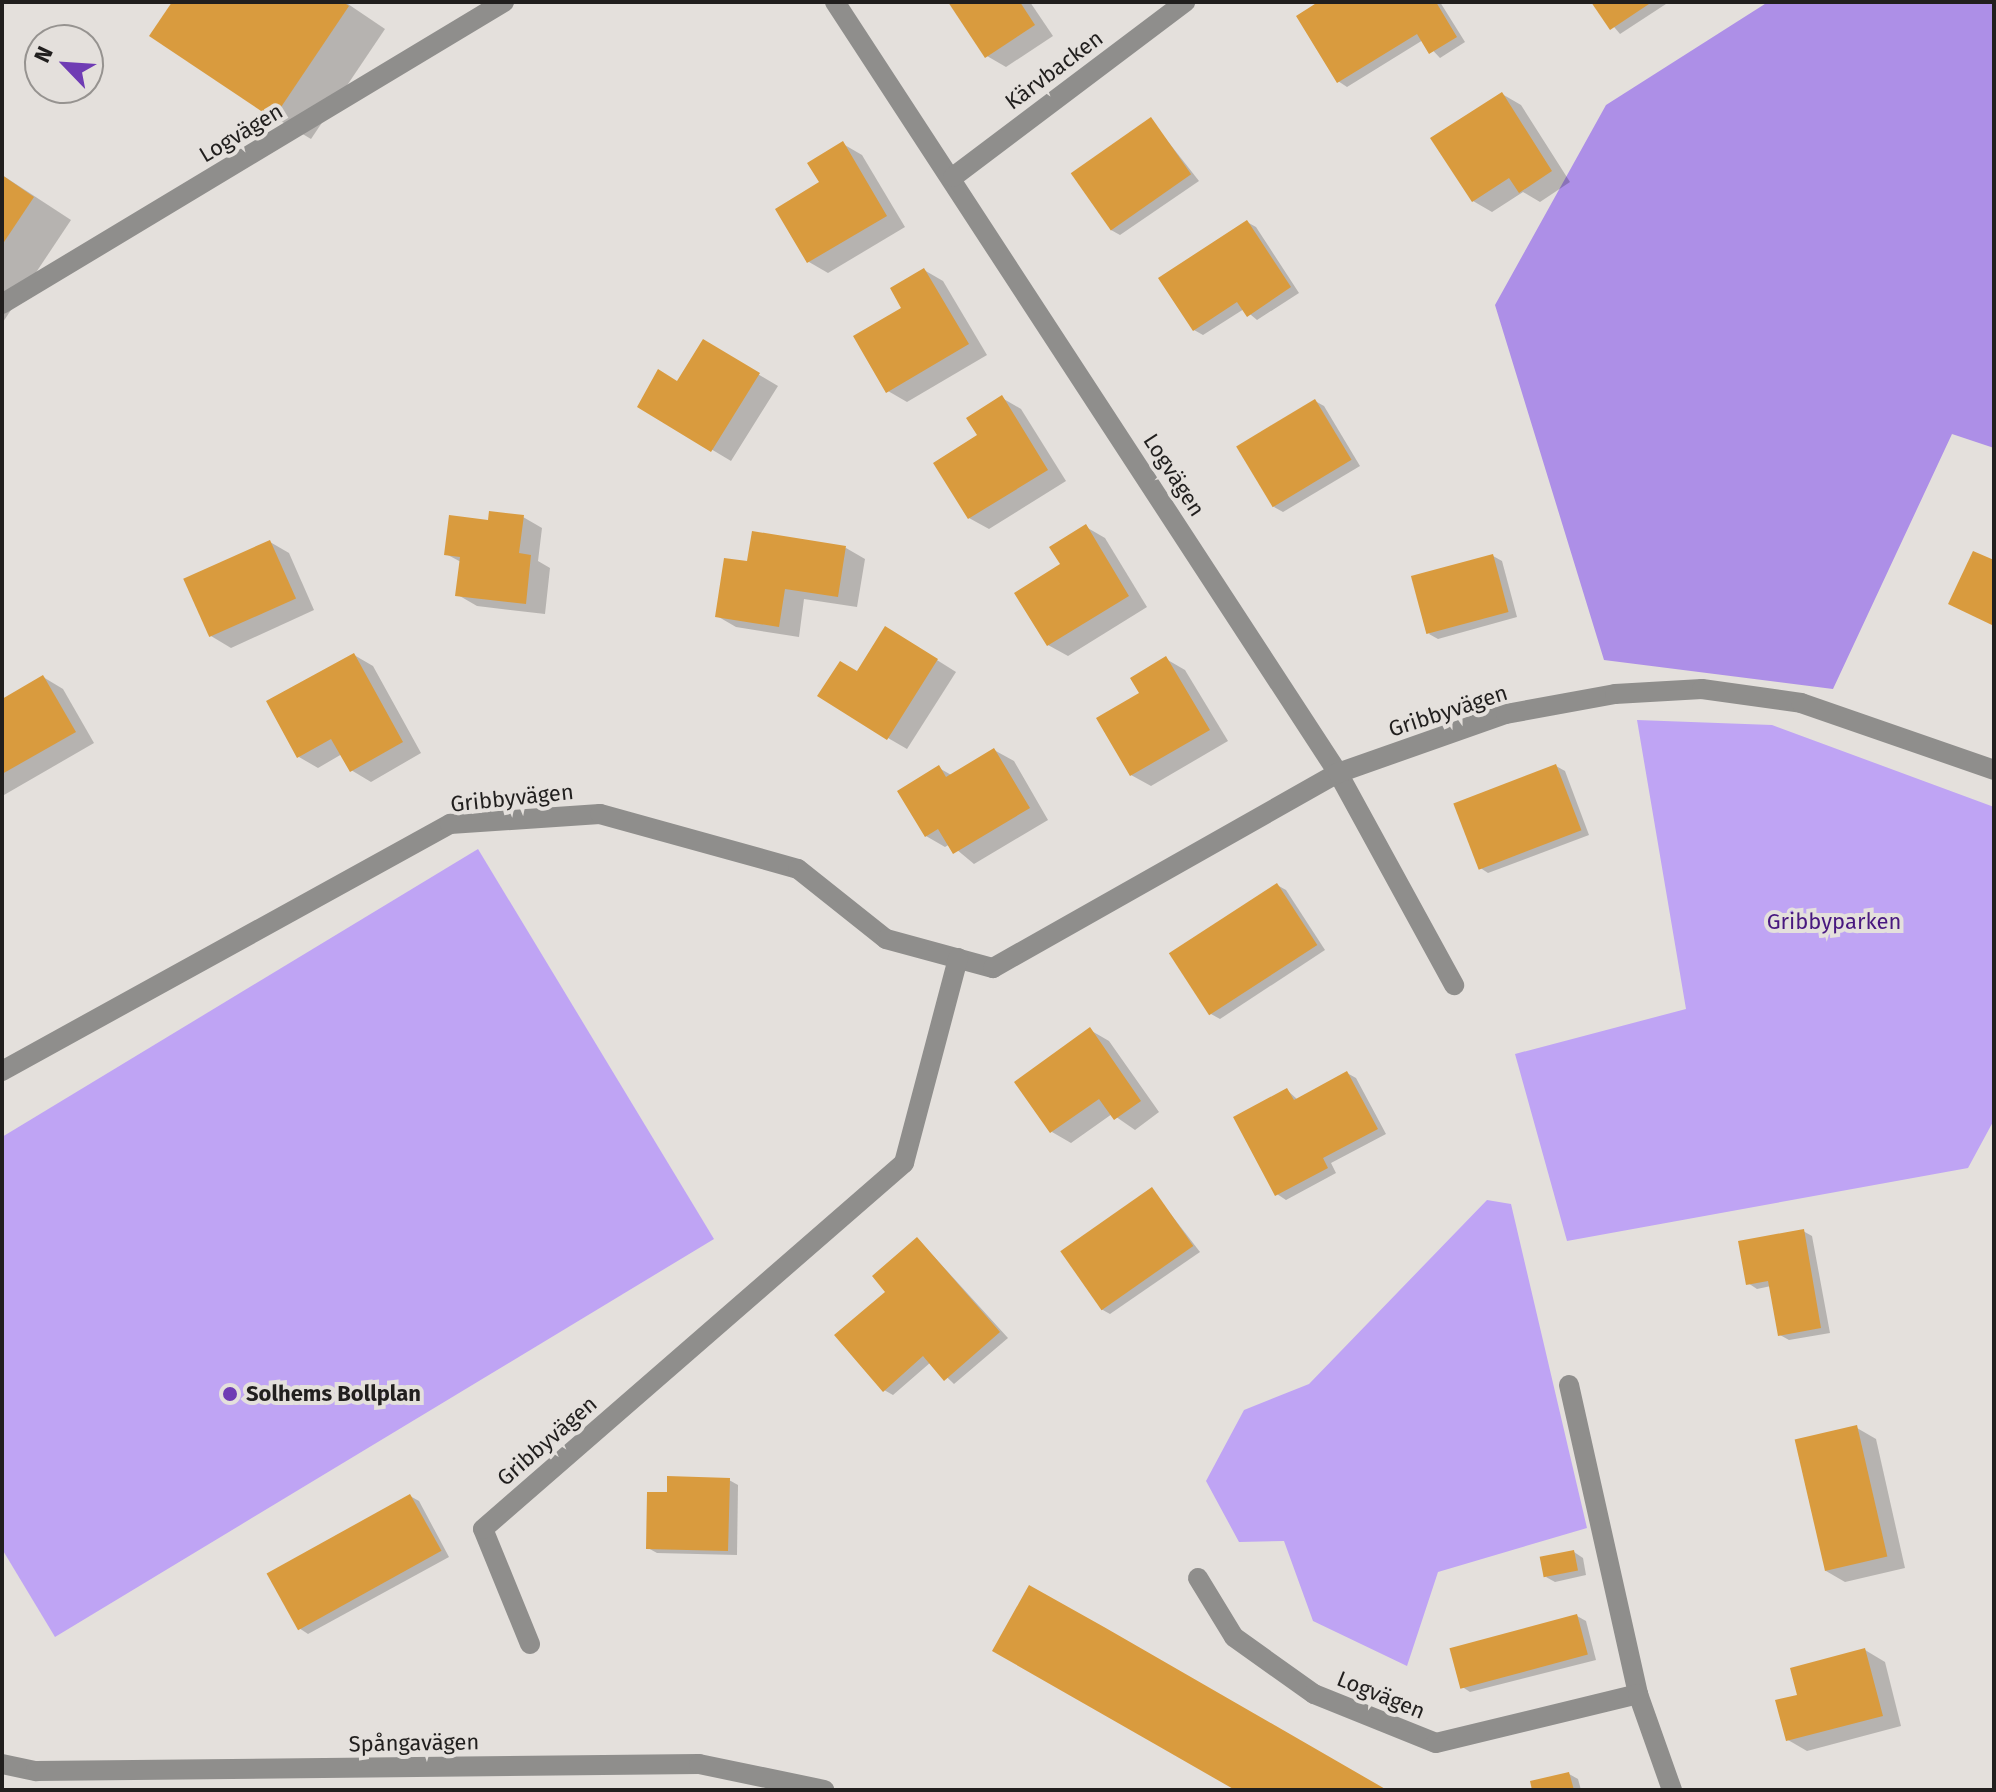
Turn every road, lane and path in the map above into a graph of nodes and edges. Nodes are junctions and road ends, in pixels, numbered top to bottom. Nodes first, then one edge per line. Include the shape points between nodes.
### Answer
1 (504, 2) edge
2 (835, 2) edge
3 (1185, 2) edge
4 (953, 177) junction
5 (2, 304) edge
6 (1994, 770) edge
7 (1338, 773) junction
8 (958, 958) junction
9 (1454, 985) dead end
10 (2, 1071) edge
11 (1569, 1385) dead end
12 (1198, 1578) dead end
13 (530, 1644) dead end
14 (1638, 1694) junction
15 (2, 1764) edge
16 (824, 1790) edge
17 (1672, 1790) edge

1 - 5 street, Logvägen
2 - 4 street, Logvägen
3 - 4 street, Kärvbacken
4 - 7 street, Logvägen
6 - 7 street, Gribbyvägen via 1801,703 1702,689 1615,694 1506,714
7 - 8 street, Gribbyvägen via 993,968
7 - 9 street, Logvägen
8 - 10 street, Gribbyvägen via 886,939 798,869 600,814 450,824
8 - 13 street, Gribbyvägen via 904,1163 483,1529
11 - 14 street
12 - 14 street, Logvägen via 1234,1637 1314,1694 1436,1743
14 - 17 street
15 - 16 street, Spångavägen via 36,1771 699,1764

